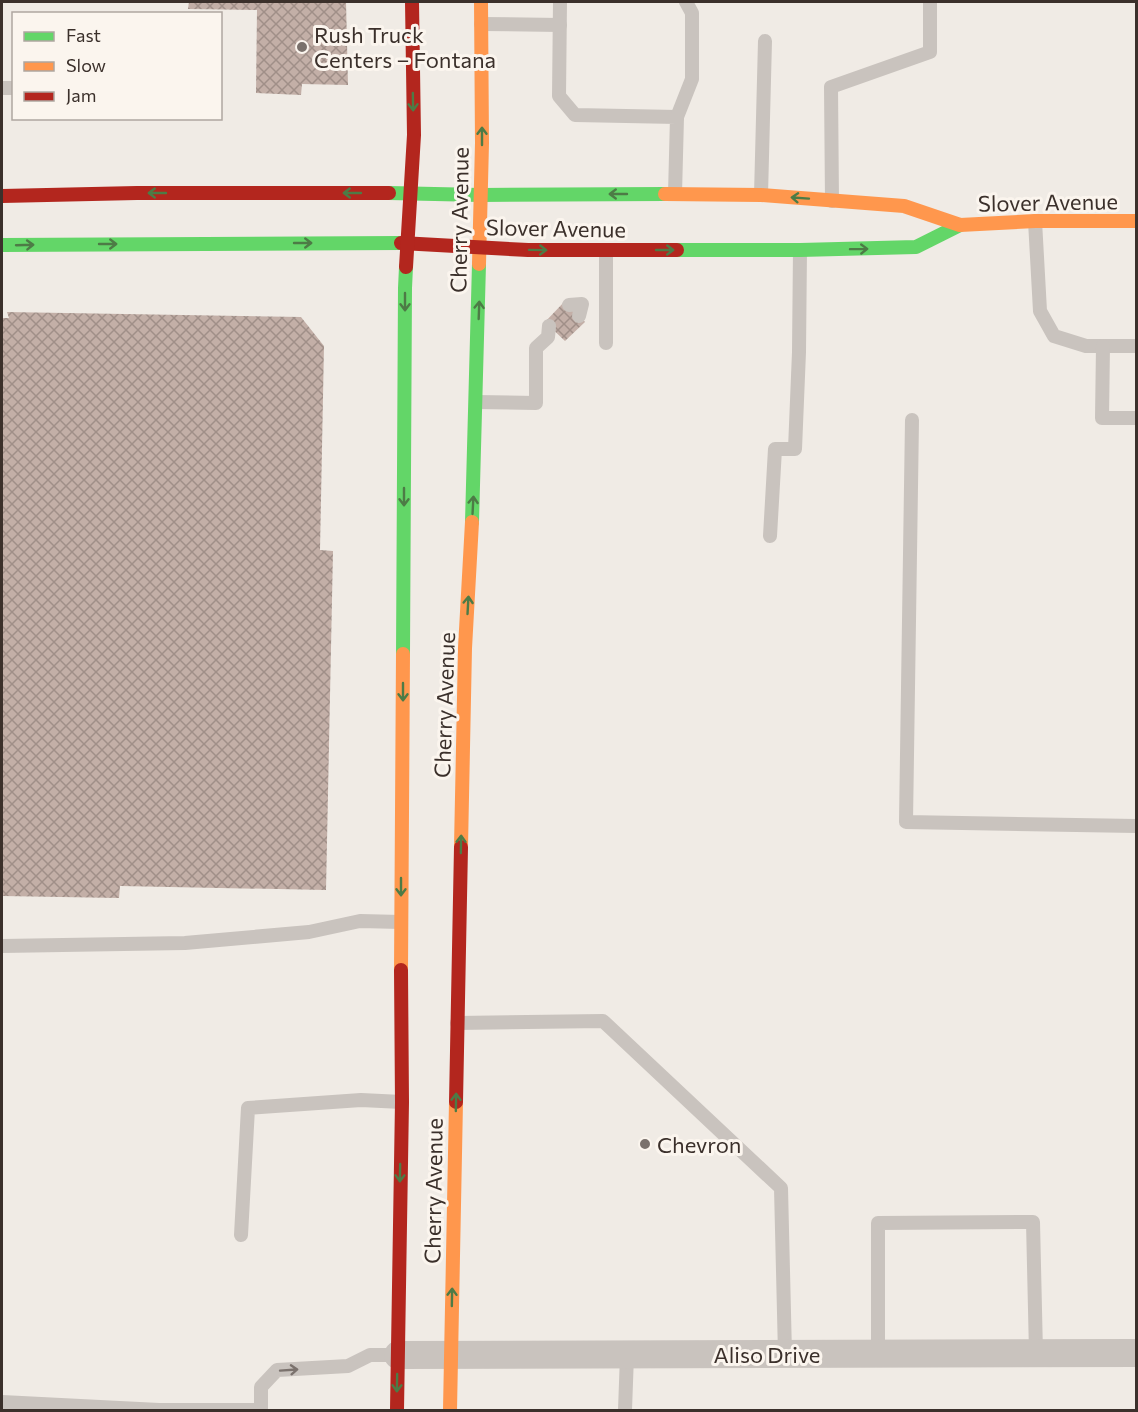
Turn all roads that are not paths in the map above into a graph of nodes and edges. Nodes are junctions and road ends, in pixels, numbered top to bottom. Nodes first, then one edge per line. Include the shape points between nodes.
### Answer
1 (412, 2) edge
2 (481, 2) edge
3 (560, 2) edge
4 (687, 2) edge
5 (930, 2) edge
6 (481, 24) junction
7 (560, 25) junction
8 (765, 41) dead end
9 (677, 117) junction
10 (411, 194) junction
11 (675, 194) junction
12 (480, 195) junction
13 (761, 195) junction
14 (2, 196) edge
15 (832, 201) junction
16 (1035, 221) junction
17 (1137, 221) edge
18 (960, 225) junction
19 (408, 243) junction
20 (2, 245) edge
21 (479, 247) junction
22 (606, 250) junction
23 (800, 250) junction
24 (605, 304) junction
25 (577, 308) dead end
26 (552, 333) dead end
27 (606, 343) dead end
28 (1103, 346) junction
29 (1137, 346) edge
30 (476, 402) junction
31 (1137, 418) edge
32 (912, 420) dead end
33 (770, 537) dead end
34 (1137, 826) edge
35 (401, 922) junction
36 (2, 946) edge
37 (457, 1023) junction
38 (402, 1102) junction
39 (241, 1234) dead end
40 (1036, 1353) junction
41 (1137, 1353) edge
42 (784, 1354) junction
43 (878, 1354) junction
44 (398, 1355) junction
45 (451, 1355) junction
46 (627, 1355) junction
47 (2, 1402) edge
48 (17, 1406) edge
49 (159, 1410) edge
50 (256, 1410) edge
51 (261, 1410) edge
52 (397, 1410) edge
53 (450, 1410) edge
54 (625, 1410) edge

1 -> 10 main road, Cherry Avenue
2 - 6 main road, Cherry Avenue
3 - 7 lane
4 - 9 lane via 692,13 692,79
5 - 15 lane via 930,52 831,87
6 - 7 lane
12 -> 6 main road, Cherry Avenue
7 - 9 lane via 559,96 575,115
8 - 13 lane
9 - 11 lane
10 - 12 main road, Slover Avenue
10 -> 14 main road, Slover Avenue
10 - 19 main road, Cherry Avenue
11 -> 12 main road, Slover Avenue
11 - 13 main road, Slover Avenue
12 - 21 main road, Cherry Avenue
15 -> 13 main road, Slover Avenue
15 - 18 main road, Slover Avenue via 904,206
16 - 17 main road, Slover Avenue
16 - 18 main road, Slover Avenue
16 - 28 lane via 1040,311 1049,328 1054,336 1086,346
23 -> 18 main road, Slover Avenue via 916,248
20 -> 19 main road, Slover Avenue
19 - 21 main road, Slover Avenue
19 -> 35 main road, Cherry Avenue
21 -> 22 main road, Slover Avenue
30 -> 21 main road, Cherry Avenue
22 -> 23 main road, Slover Avenue
22 - 24 lane
23 - 33 lane via 795,449 775,449
24 - 25 lane
24 - 27 lane
26 - 30 lane via 536,348 536,403
28 - 29 lane
28 - 31 lane via 1102,418
37 -> 30 main road, Cherry Avenue via 465,648
32 - 34 lane via 906,822
35 - 36 lane via 360,921 309,932 185,944
35 - 38 main road, Cherry Avenue
37 - 42 lane via 603,1020 781,1188
45 -> 37 main road, Cherry Avenue
38 - 39 lane via 361,1100 248,1108
38 -> 44 main road, Cherry Avenue
40 - 41 street, Aliso Drive
40 - 43 street, Aliso Drive
40 - 43 lane via 1033,1222 878,1223
42 - 43 street, Aliso Drive
42 - 46 street, Aliso Drive
44 - 45 street, Aliso Drive
51 -> 44 lane via 261,1387 277,1370 348,1366 370,1355
44 -> 52 main road, Cherry Avenue
45 - 46 street, Aliso Drive
45 - 53 main road, Cherry Avenue
46 - 54 lane
47 - 48 lane
48 - 49 lane
49 - 50 lane

